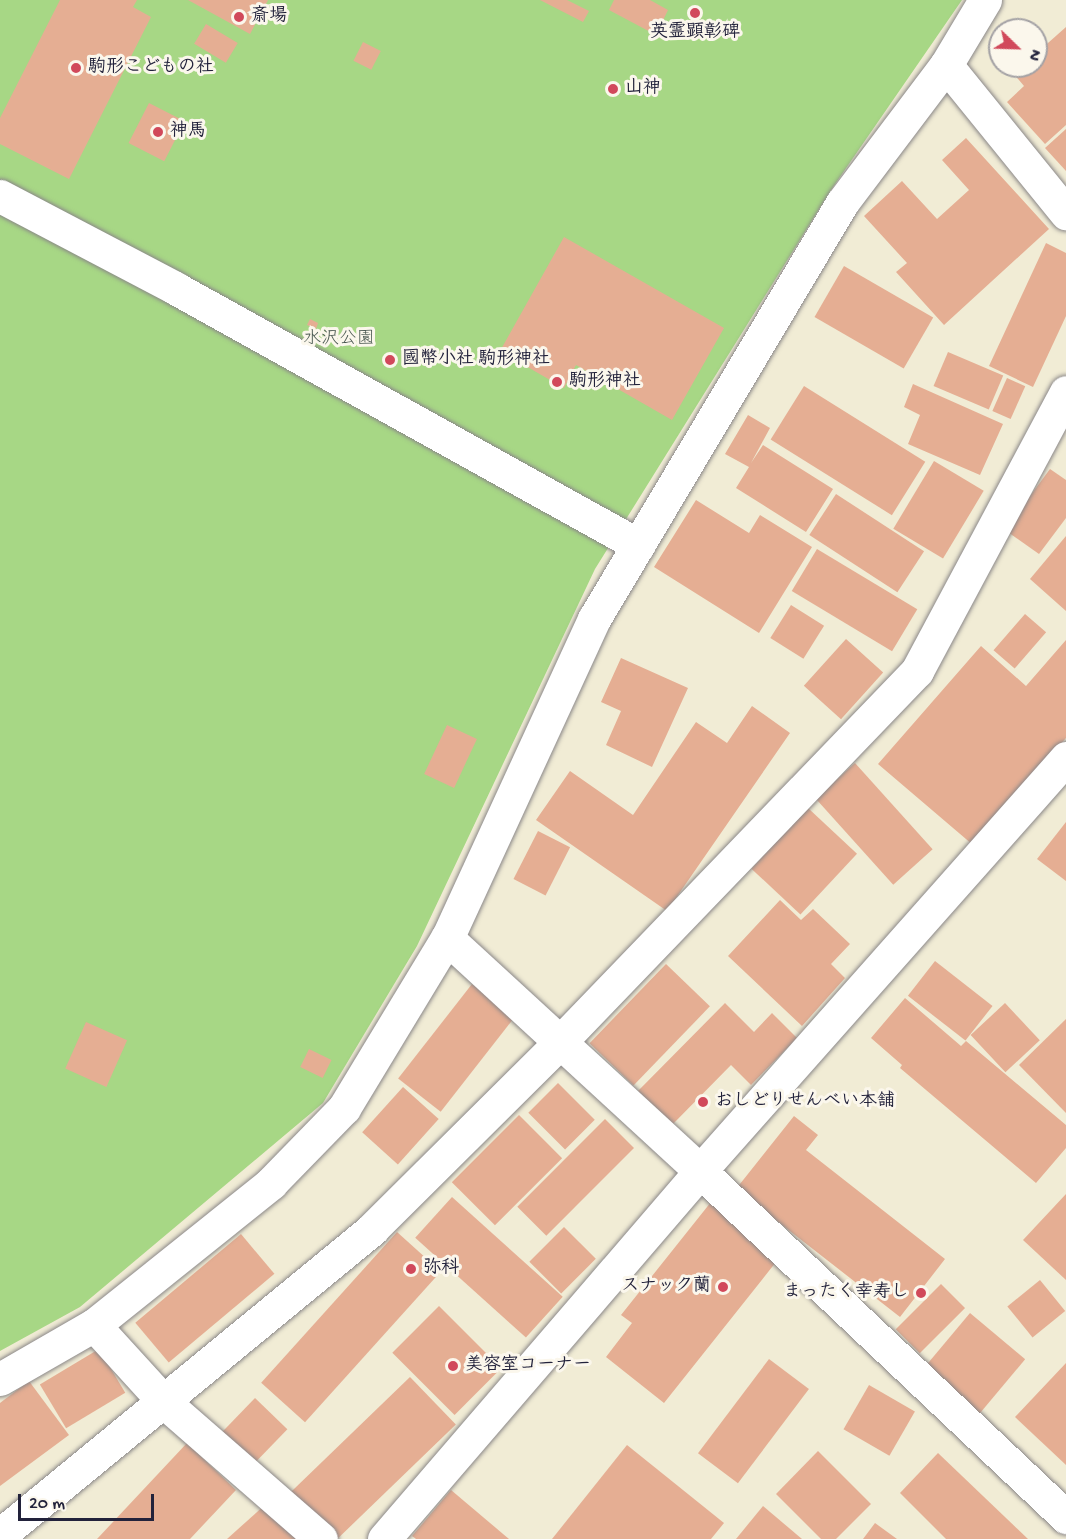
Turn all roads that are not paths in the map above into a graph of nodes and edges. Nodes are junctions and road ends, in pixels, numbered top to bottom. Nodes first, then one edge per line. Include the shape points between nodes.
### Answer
1 (985, 0) edge
2 (946, 65) junction
3 (0, 196) edge
4 (1066, 213) edge
5 (1066, 392) edge
6 (638, 545) junction
7 (1066, 758) edge
8 (447, 938) junction
9 (560, 1042) junction
10 (700, 1170) junction
11 (94, 1325) junction
12 (0, 1379) edge
13 (164, 1402) junction
14 (1066, 1517) edge
15 (0, 1535) edge
16 (321, 1539) edge
17 (384, 1539) edge

1 - 2 street
2 - 4 street
2 - 6 street via 842,203
3 - 6 street via 176,288
5 - 9 street via 917,671
6 - 8 street via 594,620
7 - 10 street
8 - 9 street
8 - 11 street via 344,1108 271,1183
9 - 10 street
9 - 13 street via 372,1229
10 - 14 street
10 - 17 street
11 - 12 street
11 - 13 street
13 - 15 street
13 - 16 street

